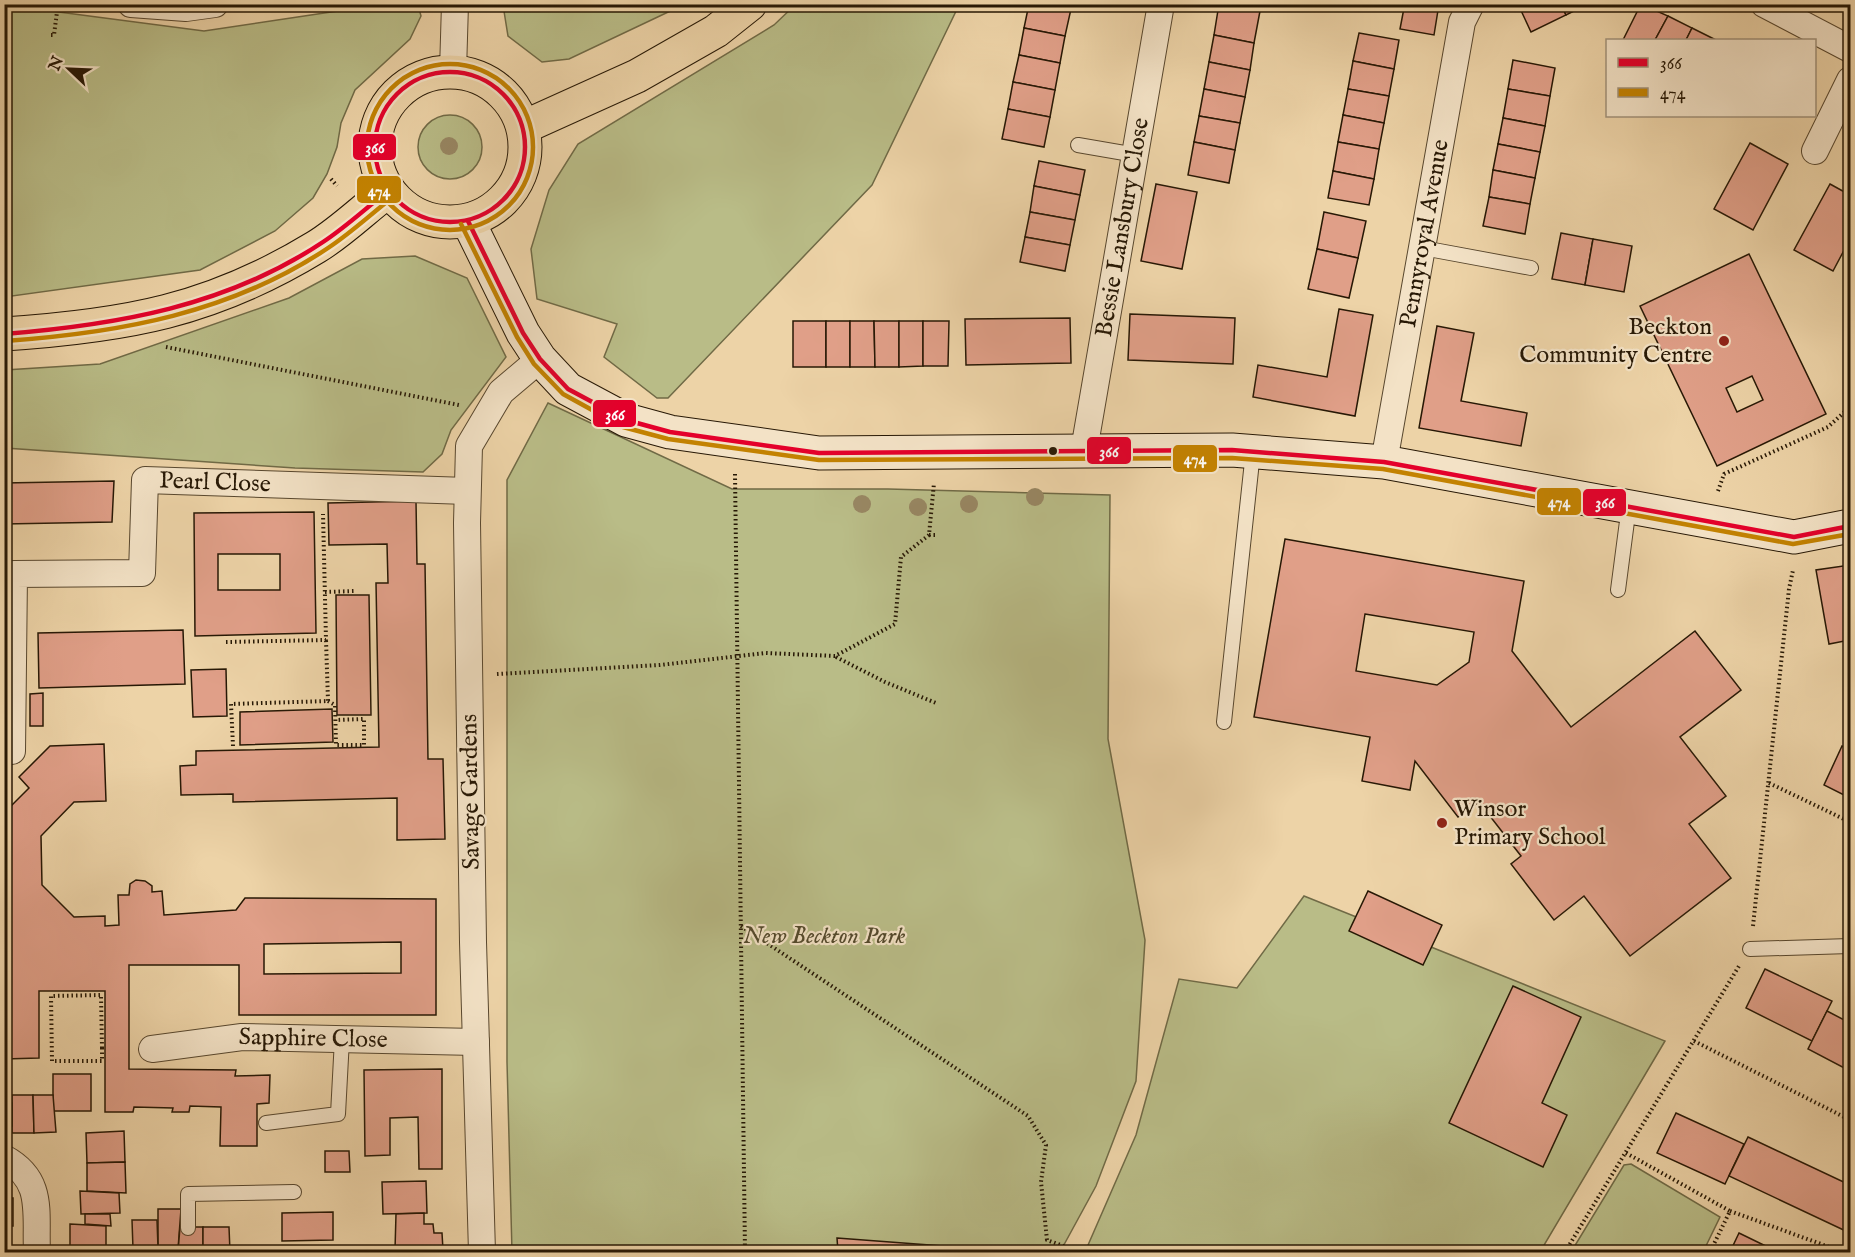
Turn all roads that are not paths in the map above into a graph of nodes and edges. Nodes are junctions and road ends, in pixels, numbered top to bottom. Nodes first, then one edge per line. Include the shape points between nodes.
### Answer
1 (131, 4) edge
2 (215, 4) edge
3 (455, 4) edge
4 (750, 4) edge
5 (1161, 4) edge
6 (1471, 4) edge
7 (1764, 4) edge
8 (1851, 49) edge
9 (453, 71) junction
10 (1851, 80) edge
11 (524, 127) junction
12 (1078, 145) dead end
13 (1815, 151) dead end
14 (1136, 155) junction
15 (388, 191) junction
16 (468, 221) junction
17 (1422, 248) junction
18 (1531, 268) dead end
19 (4, 334) edge
20 (540, 358) junction
21 (1084, 450) junction
22 (1253, 452) junction
23 (1384, 462) junction
24 (467, 490) junction
25 (1629, 506) junction
26 (1851, 526) edge
27 (1618, 591) dead end
28 (1224, 722) dead end
29 (12, 752) dead end
30 (1851, 946) edge
31 (1750, 949) road end
32 (342, 1039) junction
33 (476, 1042) junction
34 (152, 1049) dead end
35 (266, 1123) dead end
36 (4, 1158) edge
37 (294, 1192) dead end
38 (188, 1227) dead end
39 (36, 1245) edge
40 (482, 1252) edge

1 - 2 street via 186,8
3 - 9 street
4 - 11 main road via 716,31 637,76
5 - 14 street, Bessie Lansbury Close
6 - 17 street, Pennyroyal Avenue via 1462,22
7 - 8 street
9 - 11 main road via 477,75 498,87 514,105
9 - 15 main road via 425,75 401,89 383,111 374,138 376,166
10 - 13 street
11 - 16 main road via 526,151 521,175 513,189 490,212
12 - 14 lane
14 - 21 street, Bessie Lansbury Close
15 - 16 main road via 404,208 424,218 446,223
15 - 19 main road via 318,246 234,291 165,314 117,323
16 - 20 street via 523,333
17 - 18 lane
17 - 23 street, Pennyroyal Avenue
20 - 21 street via 568,389 626,420 735,443 819,453
20 - 24 street, Savage Gardens via 501,392 483,419 469,446
21 - 22 street
22 - 23 street
22 - 28 lane
23 - 25 street
24 - 29 street, Pearl Close via 146,480 142,573 14,574
24 - 33 street, Savage Gardens
25 - 26 street via 1794,537
25 - 27 lane
30 - 31 lane
32 - 33 street, Sapphire Close
32 - 34 street, Sapphire Close via 242,1037
32 - 35 lane via 338,1114
33 - 40 street, Savage Gardens
36 - 39 street via 16,1165 36,1192
37 - 38 lane via 188,1194

